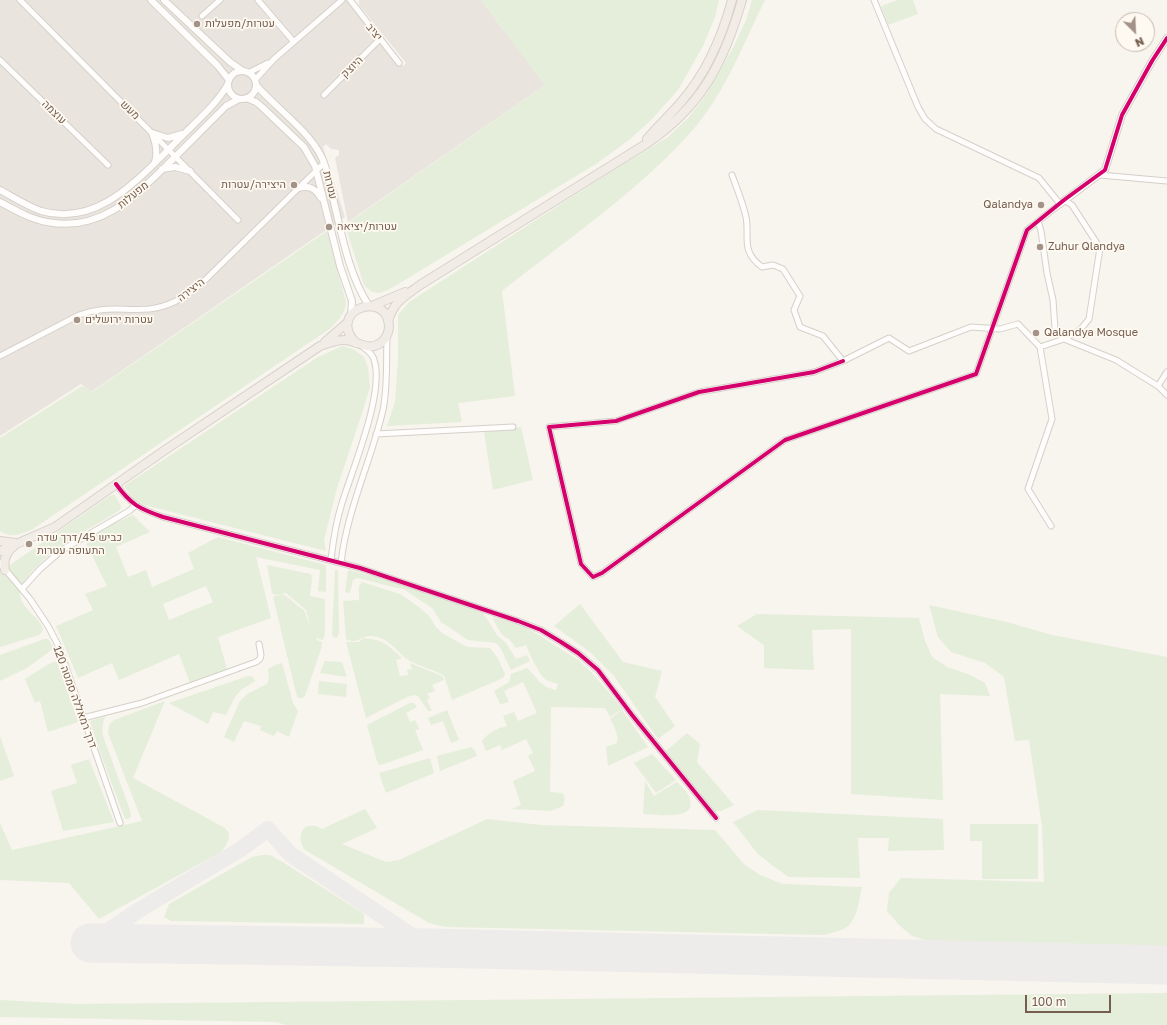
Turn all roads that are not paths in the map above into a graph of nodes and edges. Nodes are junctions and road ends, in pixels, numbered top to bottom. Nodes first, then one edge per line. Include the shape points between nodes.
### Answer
1 (20, 0) edge
2 (151, 0) edge
3 (164, 0) edge
4 (220, 0) edge
5 (258, 0) edge
6 (342, 0) edge
7 (350, 0) edge
8 (732, 0) edge
9 (742, 0) edge
10 (874, 0) edge
11 (202, 16) dead end
12 (1167, 38) edge
13 (380, 39) junction
14 (294, 42) junction
15 (274, 59) junction
16 (0, 60) edge
17 (399, 63) dead end
18 (246, 72) junction
19 (229, 82) junction
20 (255, 82) junction
21 (324, 95) dead end
22 (243, 98) junction
23 (152, 133) junction
24 (184, 133) junction
25 (168, 149) junction
26 (175, 156) junction
27 (622, 158) junction
28 (155, 162) junction
29 (324, 163) junction
30 (108, 165) dead end
31 (162, 169) junction
32 (316, 170) junction
33 (190, 171) junction
34 (732, 175) dead end
35 (1100, 175) junction
36 (1167, 181) edge
37 (298, 188) junction
38 (0, 190) edge
39 (324, 201) junction
40 (0, 202) edge
41 (1062, 202) junction
42 (238, 220) dead end
43 (1038, 221) junction
44 (420, 285) junction
45 (370, 306) junction
46 (350, 318) junction
47 (388, 321) junction
48 (992, 329) junction
49 (387, 335) junction
50 (1064, 339) junction
51 (359, 344) junction
52 (1040, 347) junction
53 (312, 352) junction
54 (0, 356) edge
55 (843, 361) junction
56 (1167, 372) edge
57 (1158, 386) junction
58 (1167, 395) edge
59 (513, 427) dead end
60 (376, 434) junction
61 (116, 484) junction
62 (135, 506) junction
63 (1050, 526) dead end
64 (0, 541) edge
65 (18, 543) junction
66 (0, 551) edge
67 (331, 560) junction
68 (341, 563) junction
69 (2, 568) edge
70 (22, 589) junction
71 (259, 644) dead end
72 (83, 718) junction
73 (716, 818) dead end
74 (120, 823) dead end

1 - 23 street, מעש
2 - 19 street via 218,66
3 - 18 street via 230,62
4 - 11 street
5 - 14 street
6 - 14 street
7 - 13 street, יציב
8 - 27 highway via 713,53 697,81 682,102 646,139
9 - 27 highway via 722,57 697,98 660,134
10 - 41 street via 925,119 936,129 1039,178
12 - 35 street via 1122,115 1104,170
13 - 17 street, יציב
13 - 21 street, היוצק
14 - 15 street
15 - 18 street via 256,70
15 - 20 street
16 - 30 street, עוצמה
18 - 19 street via 233,74
18 - 20 street
19 - 22 street via 228,88 232,95
19 - 24 street, מפעלות via 211,106
20 - 22 street via 254,92
20 - 29 street, עטרות via 269,100 312,140
22 - 26 street, מפעלות via 226,106
22 - 32 street, עטרות via 256,102 304,146
23 - 24 street via 168,138
23 - 25 street, מעש
23 - 28 street via 157,148
24 - 25 street, מפעלות
25 - 26 street, מעש
25 - 28 street, מפעלות
26 - 31 street, מפעלות
26 - 33 street, מעש
27 - 44 highway
28 - 38 street, מפעלות via 121,194 81,211 62,213 41,210
29 - 32 street, היצירה
29 - 45 street, עטרות via 350,263 361,292
31 - 33 street via 175,167
31 - 40 street, מפעלות via 127,202 107,214 83,221 61,224 38,220
32 - 37 street, היצירה
32 - 39 street, עטרות
33 - 42 street, מעש
34 - 55 street via 746,217 746,247 756,263 762,267 773,265 783,269 800,296 794,310 800,327 823,336
35 - 36 street
35 - 41 street
37 - 39 street via 304,186 315,189
37 - 54 street, היצירה via 201,284 180,300 149,309 111,308 79,314
39 - 46 street, עטרות via 340,266 352,301
41 - 43 street
41 - 50 street via 1072,205 1100,248 1089,319 1080,330
43 - 48 street via 1027,230
43 - 50 street via 1053,300 1055,329
44 - 45 highway via 385,302
44 - 47 highway via 393,307
45 - 46 highway via 359,308
45 - 47 highway via 382,311
46 - 51 highway via 349,333
46 - 53 highway via 334,335
47 - 49 highway
48 - 52 street via 1018,324
48 - 55 street via 971,327 908,351 889,338
48 - 55 street via 976,374 785,440 602,574 593,577 581,564 549,427 616,421 700,392 814,372
49 - 51 highway via 379,344 368,347
49 - 60 street via 385,396
50 - 52 street
50 - 57 street via 1116,360
51 - 53 highway via 337,340
51 - 67 street via 373,356 375,362 375,395 340,509
52 - 63 street via 1052,419 1028,489
53 - 61 highway
56 - 57 street
57 - 58 street
59 - 60 street
60 - 68 street via 352,507
61 - 62 street
61 - 65 highway via 54,527
62 - 67 street via 163,517
62 - 70 street via 62,550
64 - 65 highway
65 - 66 highway
65 - 69 highway via 10,548
67 - 68 street
68 - 73 street via 518,620 541,630 578,653 598,670
69 - 70 street, דרך רמאללה סמטה 120
70 - 72 street, דרך רמאללה סמטה 120 via 48,626 59,647
71 - 72 street via 261,655 256,662 142,703
72 - 74 street, דרך רמאללה סמטה 120

